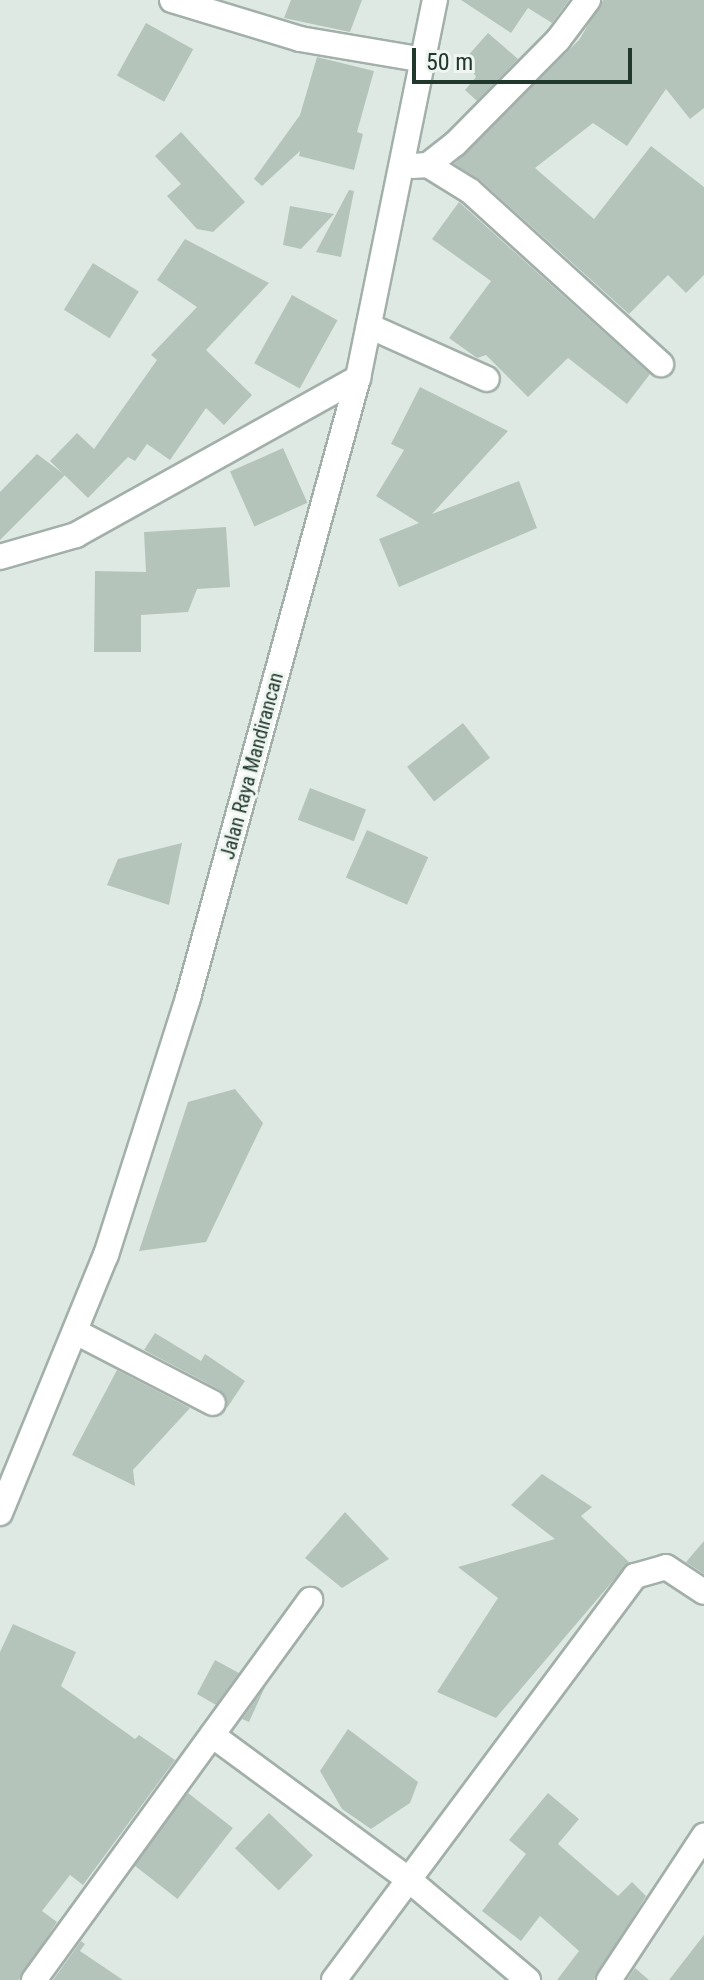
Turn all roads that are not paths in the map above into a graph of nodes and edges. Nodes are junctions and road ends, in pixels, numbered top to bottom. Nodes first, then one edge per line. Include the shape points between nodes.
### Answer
1 (172, 0) edge
2 (435, 0) edge
3 (588, 0) edge
4 (424, 60) junction
5 (428, 165) junction
6 (403, 167) junction
7 (369, 326) junction
8 (661, 364) dead end
9 (358, 378) junction
10 (487, 379) dead end
11 (0, 557) edge
12 (76, 1332) junction
13 (213, 1403) dead end
14 (0, 1513) edge
15 (704, 1592) edge
16 (310, 1600) dead end
17 (212, 1735) junction
18 (704, 1836) edge
19 (408, 1879) junction
20 (34, 1980) edge
21 (334, 1980) edge
22 (528, 1980) edge
23 (609, 1980) edge

1 - 4 street via 300,39
2 - 4 street, Jalan Raya Mandirancan
3 - 5 street via 558,40
4 - 6 street, Jalan Raya Mandirancan
5 - 6 street
5 - 8 street via 470,191
6 - 7 street, Jalan Raya Mandirancan
7 - 9 street, Jalan Raya Mandirancan
7 - 10 street
9 - 11 street via 76,535
9 - 12 street, Jalan Raya Mandirancan via 188,998
12 - 13 street
12 - 14 street, Jalan Raya Mandirancan
15 - 19 street via 666,1567 635,1576
16 - 17 street
17 - 19 street
17 - 20 street
18 - 23 street
19 - 21 street
19 - 22 street

